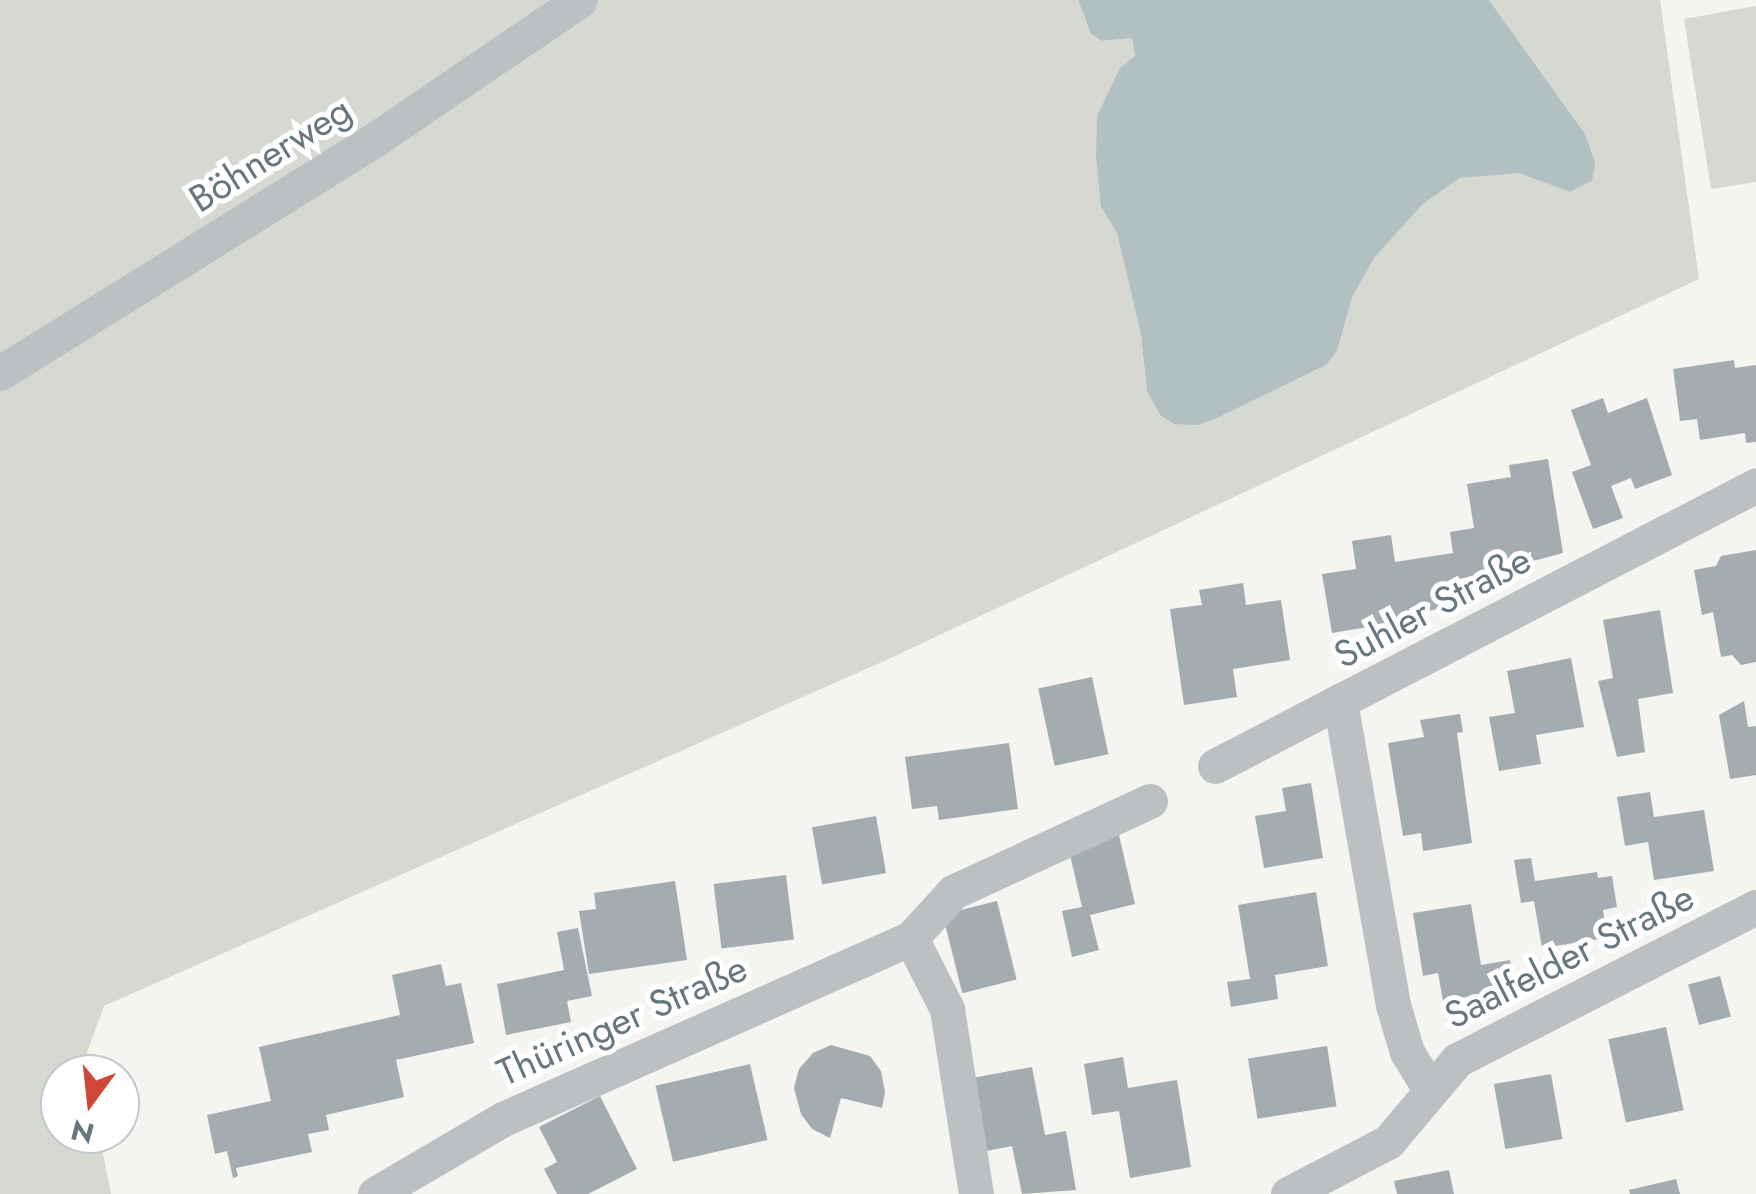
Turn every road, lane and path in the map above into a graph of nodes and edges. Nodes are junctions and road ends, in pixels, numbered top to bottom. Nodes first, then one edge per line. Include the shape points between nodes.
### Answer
1 (580, 0) edge
2 (0, 374) edge
3 (1756, 486) edge
4 (1340, 701) junction
5 (1215, 766) dead end
6 (1150, 800) dead end
7 (1756, 907) edge
8 (911, 938) junction
9 (1429, 1088) junction
10 (375, 1194) edge
11 (976, 1194) edge
12 (1288, 1194) edge

1 - 2 street, Böhnerweg via 376,138
3 - 4 street, Suhler Straße
4 - 5 street
4 - 9 street, Suhler Straße via 1393,1004 1407,1052
6 - 8 street, Thüringer Straße via 953,892
7 - 9 street, Saalfelder Straße via 1457,1060
8 - 10 street, Thüringer Straße via 503,1118
8 - 11 street via 947,1009
9 - 12 street, Saalfelder Straße via 1388,1142

